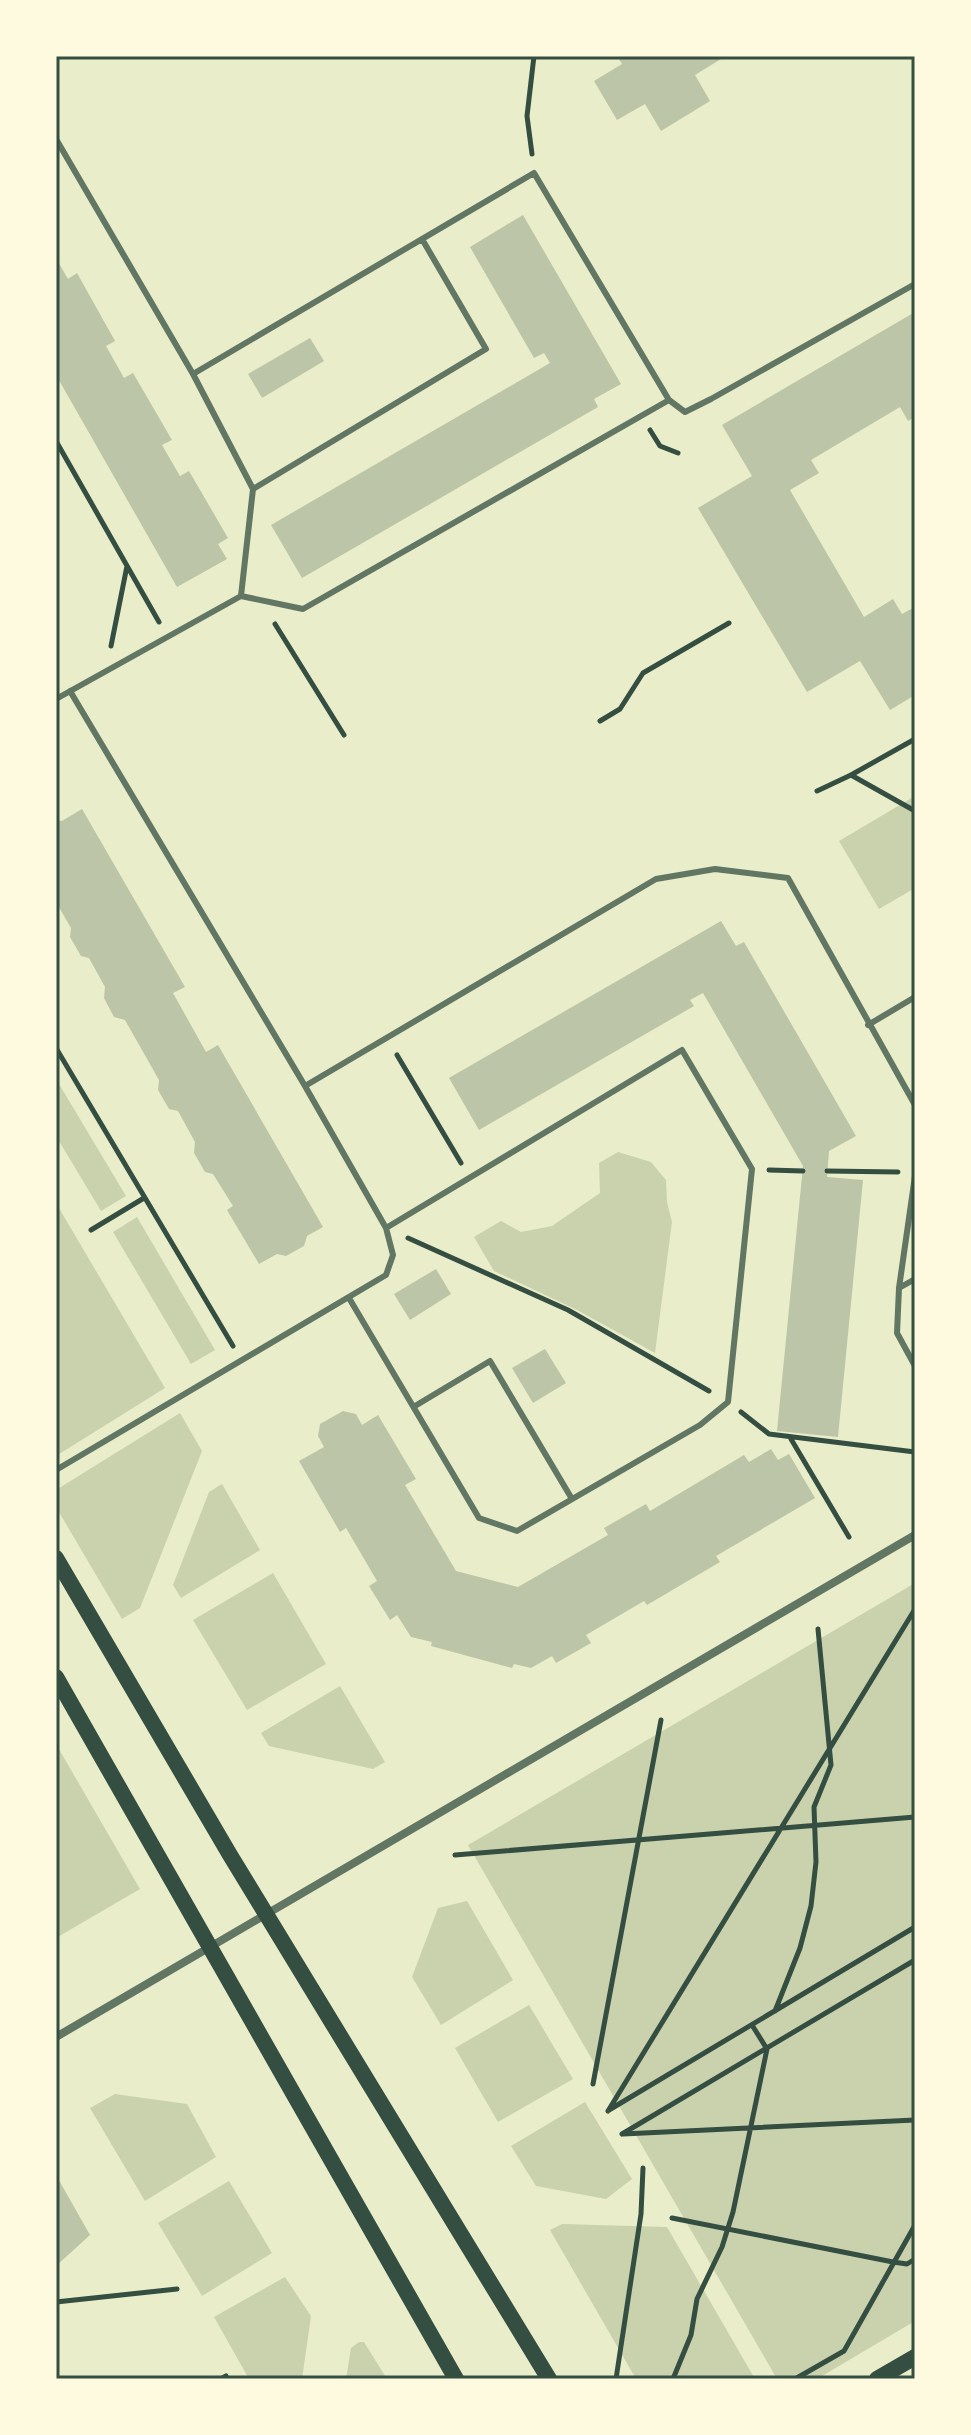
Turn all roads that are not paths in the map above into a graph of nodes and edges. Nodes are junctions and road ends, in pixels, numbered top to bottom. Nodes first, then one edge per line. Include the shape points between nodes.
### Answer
1 (56, 139) edge
2 (422, 239) junction
3 (915, 284) edge
4 (193, 374) junction
5 (669, 400) junction
6 (253, 489) junction
7 (241, 596) junction
8 (70, 691) junction
9 (56, 699) edge
10 (915, 997) edge
11 (868, 1025) junction
12 (305, 1086) junction
13 (915, 1105) edge
14 (915, 1176) edge
15 (386, 1228) junction
16 (915, 1279) edge
17 (899, 1288) junction
18 (349, 1298) junction
19 (915, 1366) edge
20 (415, 1406) junction
21 (56, 1470) edge
22 (572, 1499) junction
23 (915, 1535) edge
24 (56, 1558) edge
25 (56, 1677) edge
26 (266, 1913) junction
27 (210, 1947) junction
28 (56, 2037) edge
29 (915, 2357) edge
30 (456, 2379) edge
31 (549, 2379) edge
32 (877, 2379) edge

1 - 4 lane
2 - 4 lane
2 - 5 lane via 534,173
2 - 6 lane via 486,349
3 - 5 lane via 685,412
4 - 6 lane
5 - 7 lane via 303,609
6 - 7 lane
7 - 8 lane
8 - 9 lane
8 - 12 lane
10 - 11 lane
11 - 12 lane via 788,878 715,869 656,879
11 - 13 lane
12 - 15 lane
14 - 17 lane
15 - 18 lane via 393,1255 386,1275
15 - 22 lane via 682,1050 752,1169 728,1402 700,1425
16 - 17 lane
17 - 19 lane via 897,1333
18 - 20 lane
18 - 21 lane
20 - 22 lane via 479,1518 517,1531
20 - 22 lane via 490,1361
23 - 26 street
24 - 26 main road
25 - 27 main road
26 - 27 street
26 - 31 main road
27 - 28 street
27 - 30 main road
29 - 32 main road

